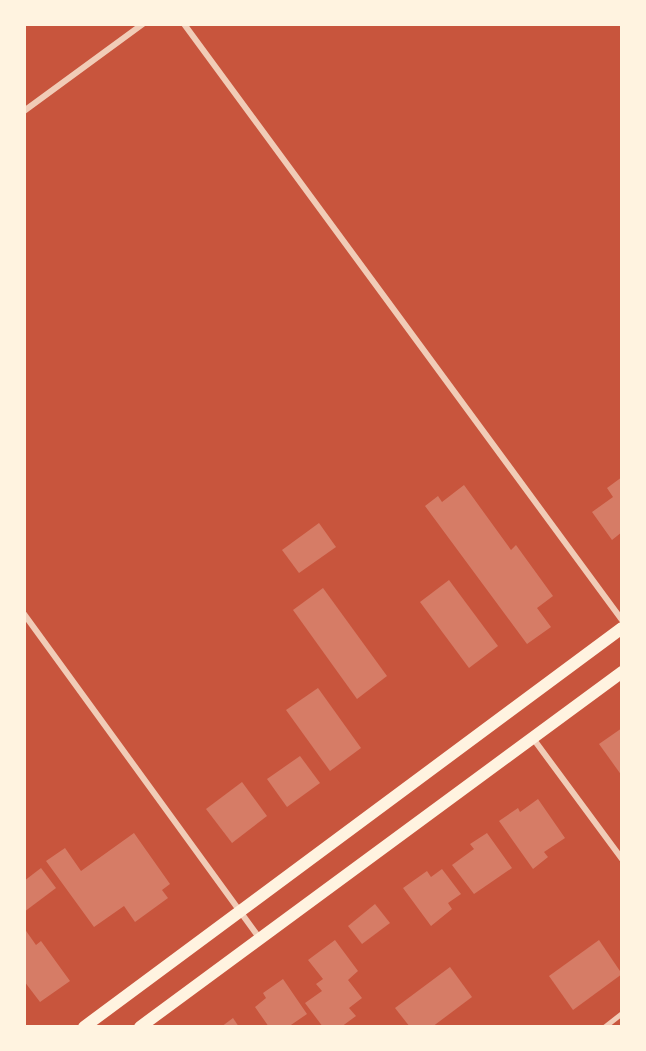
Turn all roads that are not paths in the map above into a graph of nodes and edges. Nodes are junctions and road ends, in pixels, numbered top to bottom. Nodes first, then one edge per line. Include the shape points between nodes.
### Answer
1 (143, 24) edge
2 (184, 24) edge
3 (24, 111) edge
4 (24, 614) edge
5 (622, 620) edge
6 (622, 628) edge
7 (622, 672) edge
8 (532, 738) junction
9 (622, 859) edge
10 (241, 911) junction
11 (259, 937) junction
12 (622, 1013) edge
13 (84, 1027) edge
14 (140, 1027) edge
15 (604, 1027) edge

1 - 3 street
2 - 5 street
4 - 10 street
6 - 10 main road
7 - 8 main road
8 - 9 street
8 - 11 main road
10 - 11 street
10 - 13 main road
11 - 14 main road
12 - 15 lane

